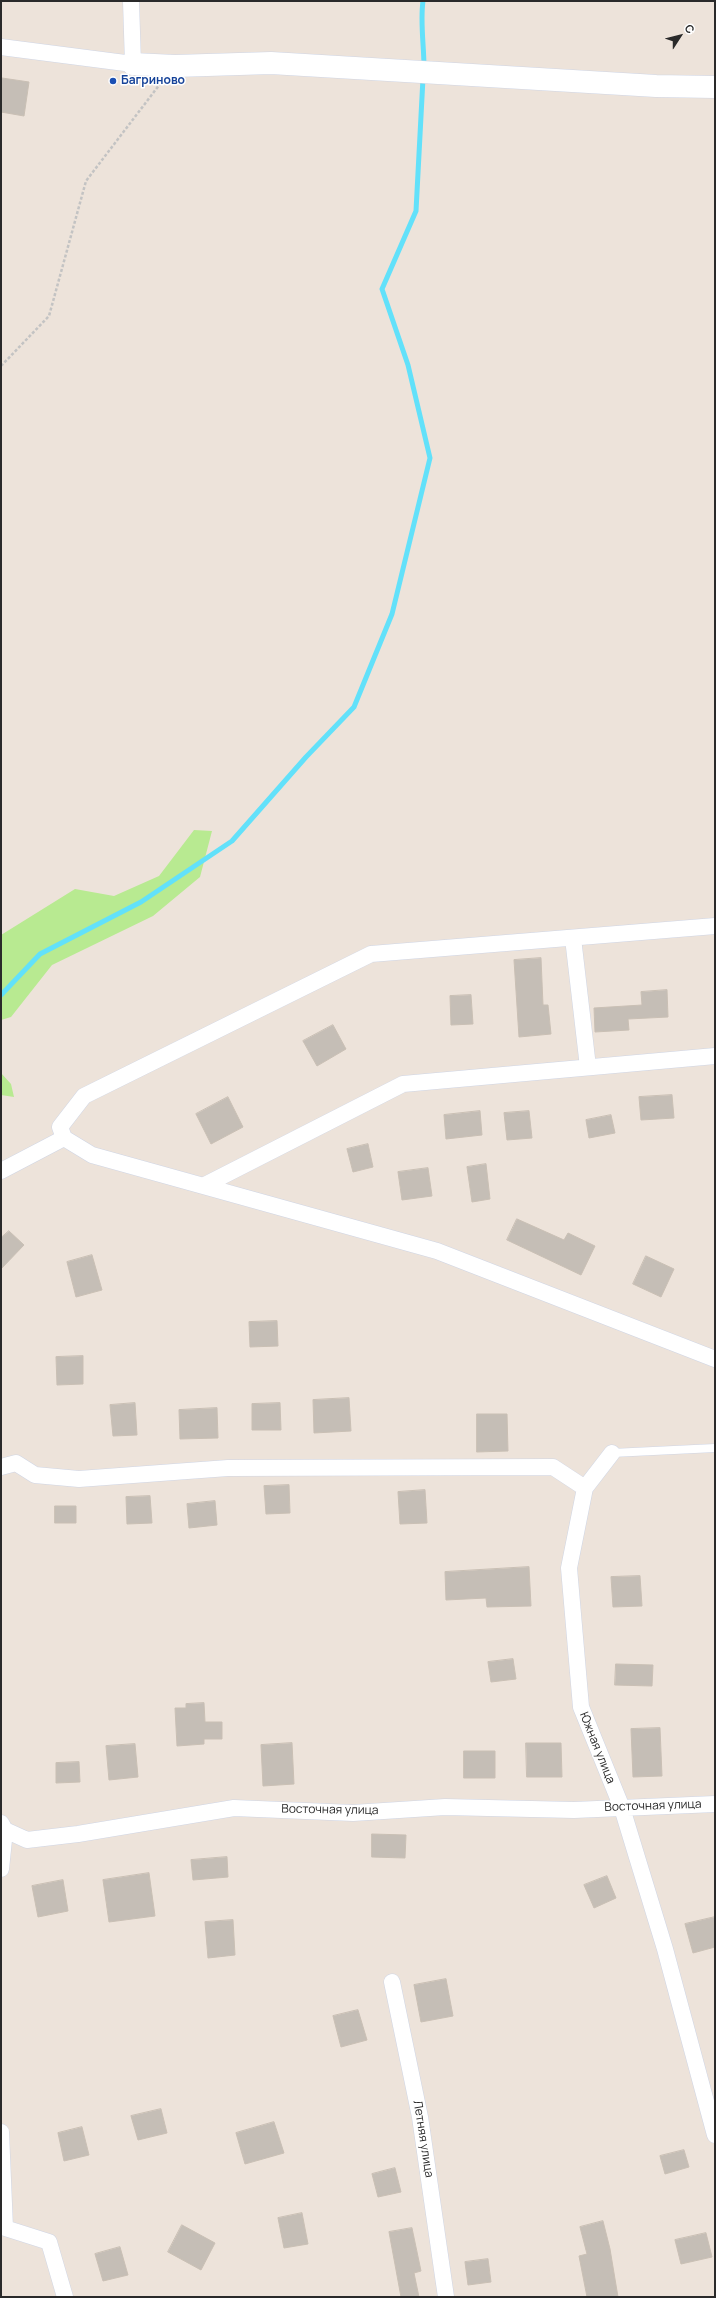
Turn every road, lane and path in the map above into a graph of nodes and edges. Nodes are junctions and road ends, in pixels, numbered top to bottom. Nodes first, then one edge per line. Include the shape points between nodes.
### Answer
1 (131, 1) edge
2 (1, 47) edge
3 (132, 64) junction
4 (174, 66) junction
5 (715, 87) edge
6 (1, 366) edge
7 (715, 926) edge
8 (573, 938) junction
9 (715, 1056) edge
10 (588, 1068) junction
11 (64, 1138) junction
12 (1, 1172) edge
13 (203, 1186) junction
14 (715, 1359) edge
15 (715, 1448) edge
16 (612, 1452) joint
17 (1, 1467) edge
18 (585, 1488) junction
19 (715, 1804) edge
20 (622, 1808) junction
21 (3, 1826) edge
22 (1, 1869) edge
23 (392, 1982) dead end
24 (1, 2132) edge
25 (715, 2136) edge
26 (65, 2297) edge
27 (446, 2297) edge

1 - 3 street
2 - 3 street
3 - 4 street
4 - 5 street via 271,63 648,86
4 - 6 path via 86,181 49,316
7 - 8 street
8 - 10 street
8 - 11 street via 371,954 84,1096 60,1127
9 - 10 street
10 - 13 street via 403,1084
11 - 12 street
11 - 13 street via 92,1155
13 - 14 street via 437,1251
15 - 16 lane
16 - 18 street, Южная улица
17 - 18 street via 16,1463 35,1475 79,1480 228,1468 553,1467
18 - 20 street, Южная улица via 569,1568 581,1707
19 - 20 street, Восточная улица
20 - 21 street, Восточная улица via 574,1810 445,1807 353,1813 234,1808 27,1840
20 - 25 street, Южная улица via 665,1949
21 - 22 street
23 - 27 street, Летняя улица via 420,2117
24 - 26 street via 5,2228 49,2242

